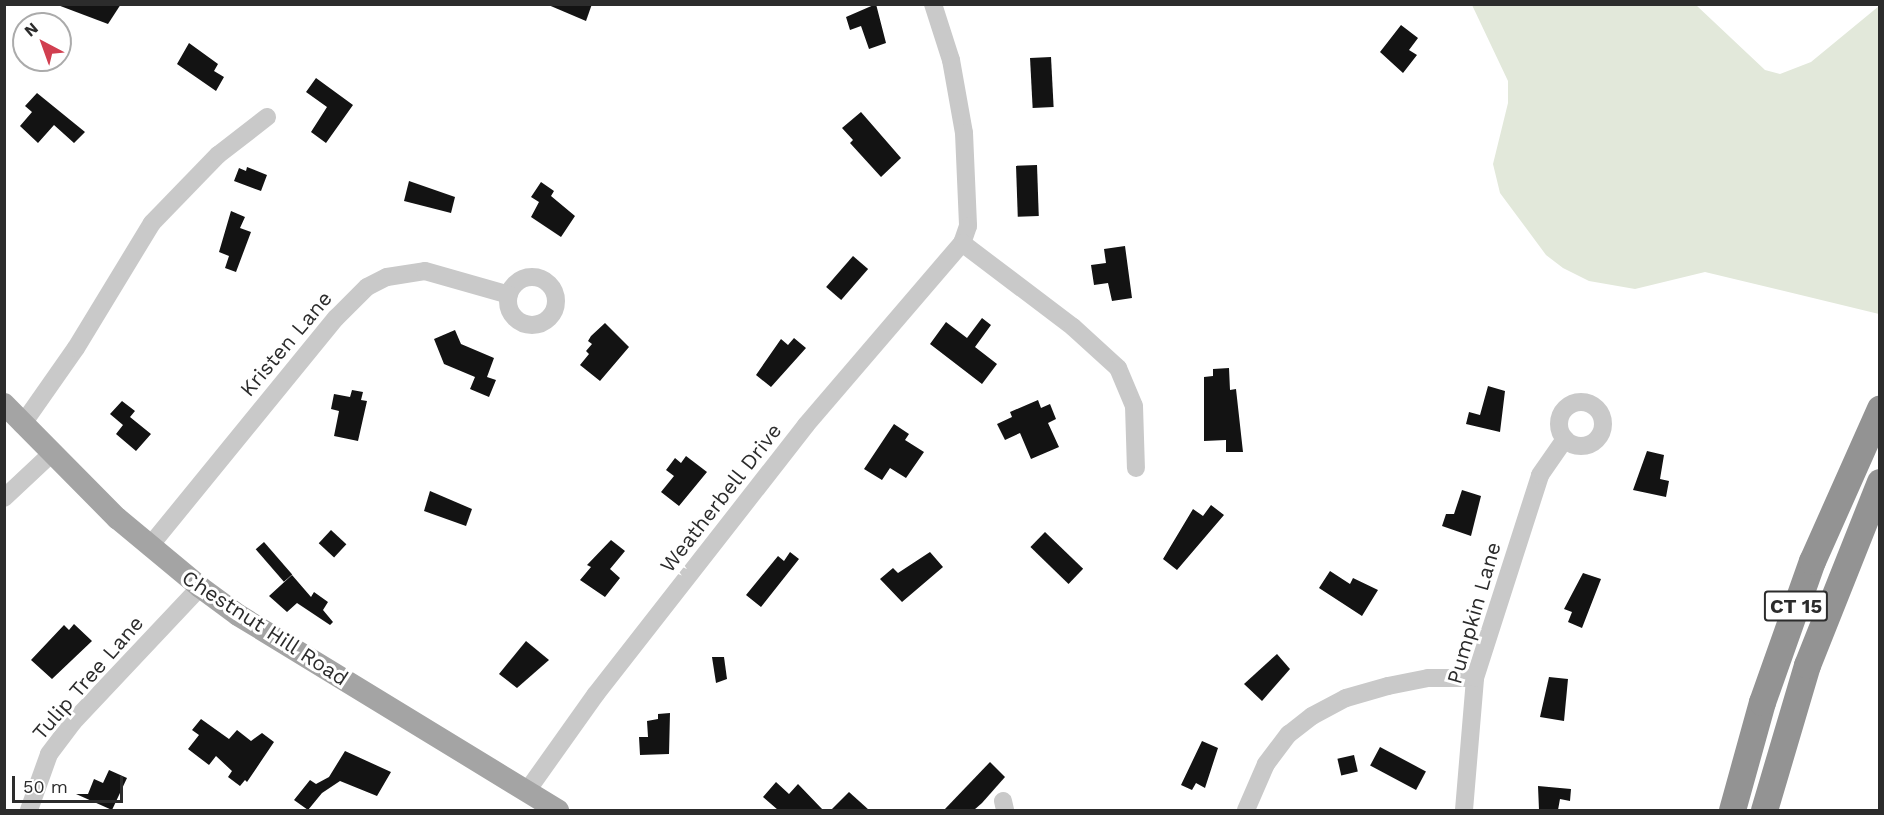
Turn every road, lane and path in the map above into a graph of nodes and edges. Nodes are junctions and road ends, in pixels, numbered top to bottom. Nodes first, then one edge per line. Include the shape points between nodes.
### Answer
1 (933, 4) edge
2 (267, 117) dead end
3 (962, 243) junction
4 (509, 295) dead end
5 (4, 404) edge
6 (1880, 408) edge
7 (22, 425) junction
8 (1565, 439) dead end
9 (51, 454) junction
10 (1136, 468) dead end
11 (1880, 482) edge
12 (4, 498) edge
13 (149, 547) junction
14 (200, 587) junction
15 (1475, 678) junction
16 (527, 791) junction
17 (29, 810) edge
18 (558, 810) edge
19 (1246, 810) edge
20 (1464, 810) edge
21 (1732, 810) edge
22 (1764, 810) edge

1 - 3 street, Weatherbell Drive via 951,60 964,134 968,226
2 - 7 street via 218,155 152,223 76,348
3 - 10 street via 1073,327 1118,368 1134,406
3 - 16 street, Weatherbell Drive via 806,425 596,694
4 - 13 street, Kristen Lane via 425,271 387,277 368,287 336,318
5 - 7 main road, Chestnut Hill Road
6 - 21 highway, CT 15 via 1812,561 1762,702
7 - 9 main road, Chestnut Hill Road
8 - 15 street, Pumpkin Lane via 1540,475
9 - 12 street
9 - 13 main road, Chestnut Hill Road
11 - 22 highway, CT 15 via 1807,665
13 - 14 main road, Chestnut Hill Road
14 - 16 main road, Chestnut Hill Road via 348,683
14 - 17 street, Tulip Tree Lane via 55,746 39,776
15 - 19 street via 1428,678 1388,686 1346,698 1312,716 1289,734 1266,764
15 - 20 street, Pumpkin Lane
16 - 18 main road, Chestnut Hill Road

